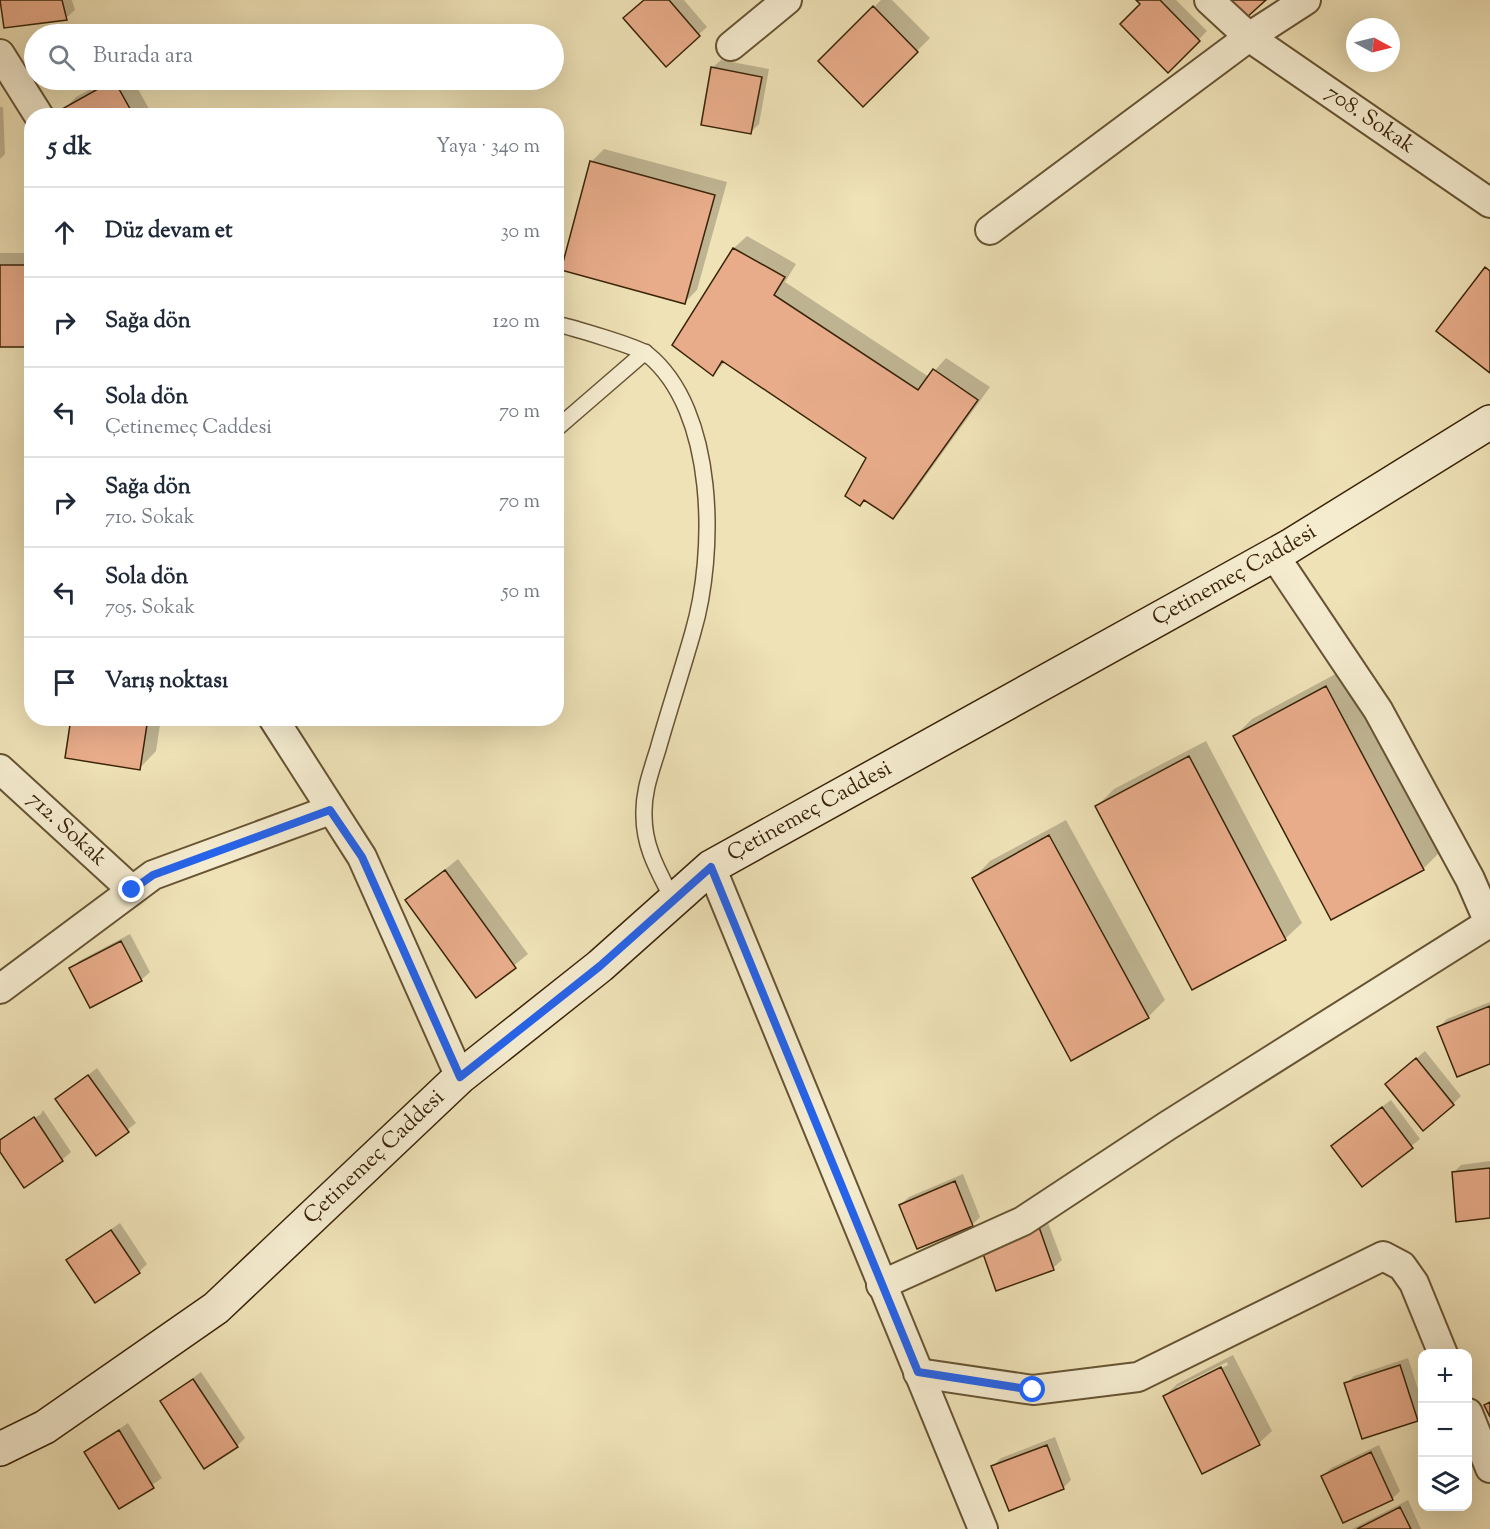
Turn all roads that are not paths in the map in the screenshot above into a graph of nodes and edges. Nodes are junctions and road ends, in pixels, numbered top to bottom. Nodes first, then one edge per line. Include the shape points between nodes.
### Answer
1 (787, 0) edge
2 (1209, 0) edge
3 (1306, 0) edge
4 (1249, 38) junction
5 (731, 46) dead end
6 (0, 54) edge
7 (34, 108) edge
8 (1490, 203) edge
9 (990, 230) dead end
10 (564, 327) edge
11 (645, 352) junction
12 (564, 422) edge
13 (1486, 432) edge
14 (1274, 555) junction
15 (278, 726) edge
16 (0, 769) edge
17 (330, 810) junction
18 (711, 867) junction
19 (132, 890) junction
20 (673, 900) junction
21 (1489, 924) edge
22 (0, 989) edge
23 (460, 1077) junction
24 (881, 1285) junction
25 (1441, 1349) edge
26 (918, 1372) junction
27 (1472, 1425) edge
28 (0, 1449) edge
29 (1490, 1468) edge
30 (983, 1529) edge

1 - 5 street
2 - 4 street, 708. Sokak
3 - 4 street
4 - 8 street, 708. Sokak
4 - 9 street
6 - 7 street
10 - 11 lane
11 - 12 lane
11 - 20 lane via 671,383 693,427 707,505 702,598 645,794 648,851
13 - 14 main road, Çetinemeç Caddesi
14 - 18 main road, Çetinemeç Caddesi
14 - 21 street via 1378,710 1470,879
15 - 17 street
16 - 19 street, 712. Sokak
17 - 19 street via 153,875
17 - 23 street via 362,857
18 - 20 main road, Çetinemeç Caddesi
18 - 24 street
19 - 22 street
20 - 23 main road, Çetinemeç Caddesi via 600,966
21 - 24 street via 1023,1221
23 - 28 main road, Çetinemeç Caddesi via 216,1308 45,1427
24 - 26 street
25 - 26 street via 1414,1282 1402,1266 1383,1256 1138,1377 1033,1390
26 - 30 street
27 - 29 street

